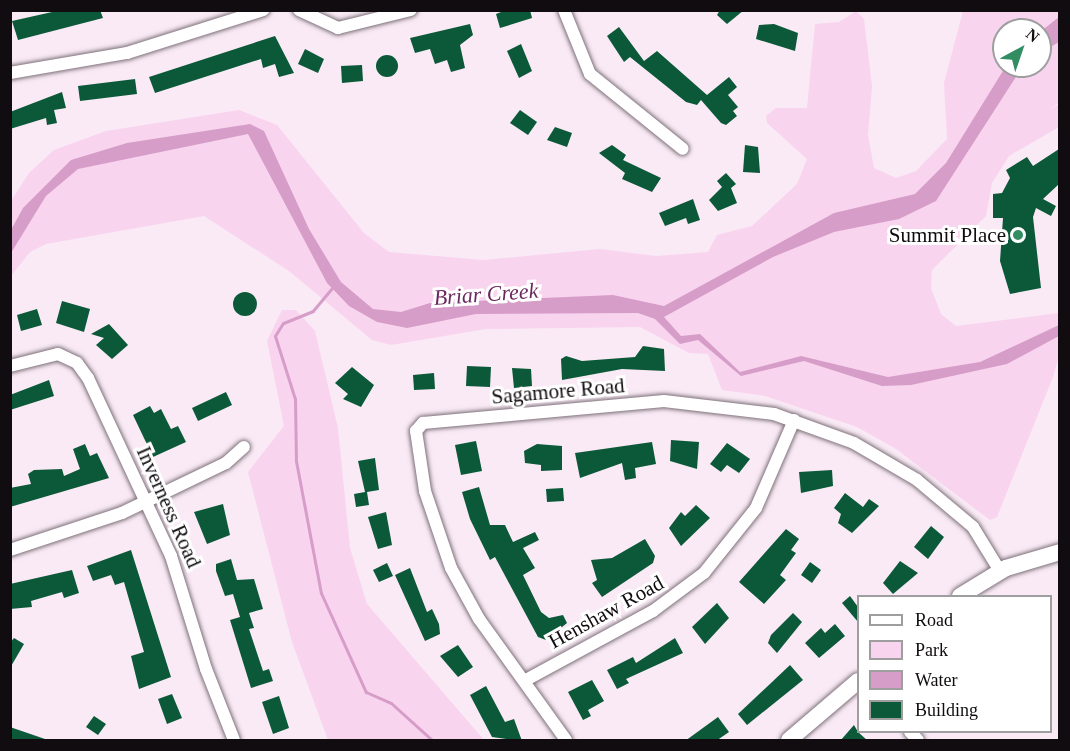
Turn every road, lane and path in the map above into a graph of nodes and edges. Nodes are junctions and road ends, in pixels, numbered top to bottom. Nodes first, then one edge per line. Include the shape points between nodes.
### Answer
1 (263, 10) edge
2 (300, 10) edge
3 (411, 10) edge
4 (564, 10) edge
5 (11, 72) edge
6 (683, 148) dead end
7 (10, 366) edge
8 (794, 420) junction
9 (244, 447) dead end
10 (147, 501) junction
11 (10, 550) edge
12 (1059, 552) edge
13 (1000, 571) junction
14 (963, 595) edge
15 (524, 681) junction
16 (857, 682) edge
17 (234, 741) edge
18 (566, 741) edge
19 (789, 741) edge

1 - 5 street via 127,53
2 - 3 street via 338,28
4 - 6 street via 590,74
7 - 10 street, Inverness Road via 45,353 77,363
8 - 13 street, Sagamore Road via 854,443 917,480 973,527
8 - 15 street, Henshaw Road via 756,508 704,573 653,611
8 - 15 street, Sagamore Road via 734,406 664,401 420,425 425,491 446,555 470,606
9 - 10 street via 226,463
10 - 11 street
10 - 17 street, Inverness Road
12 - 13 street
13 - 14 street
15 - 18 street, Sagamore Road
16 - 19 street

